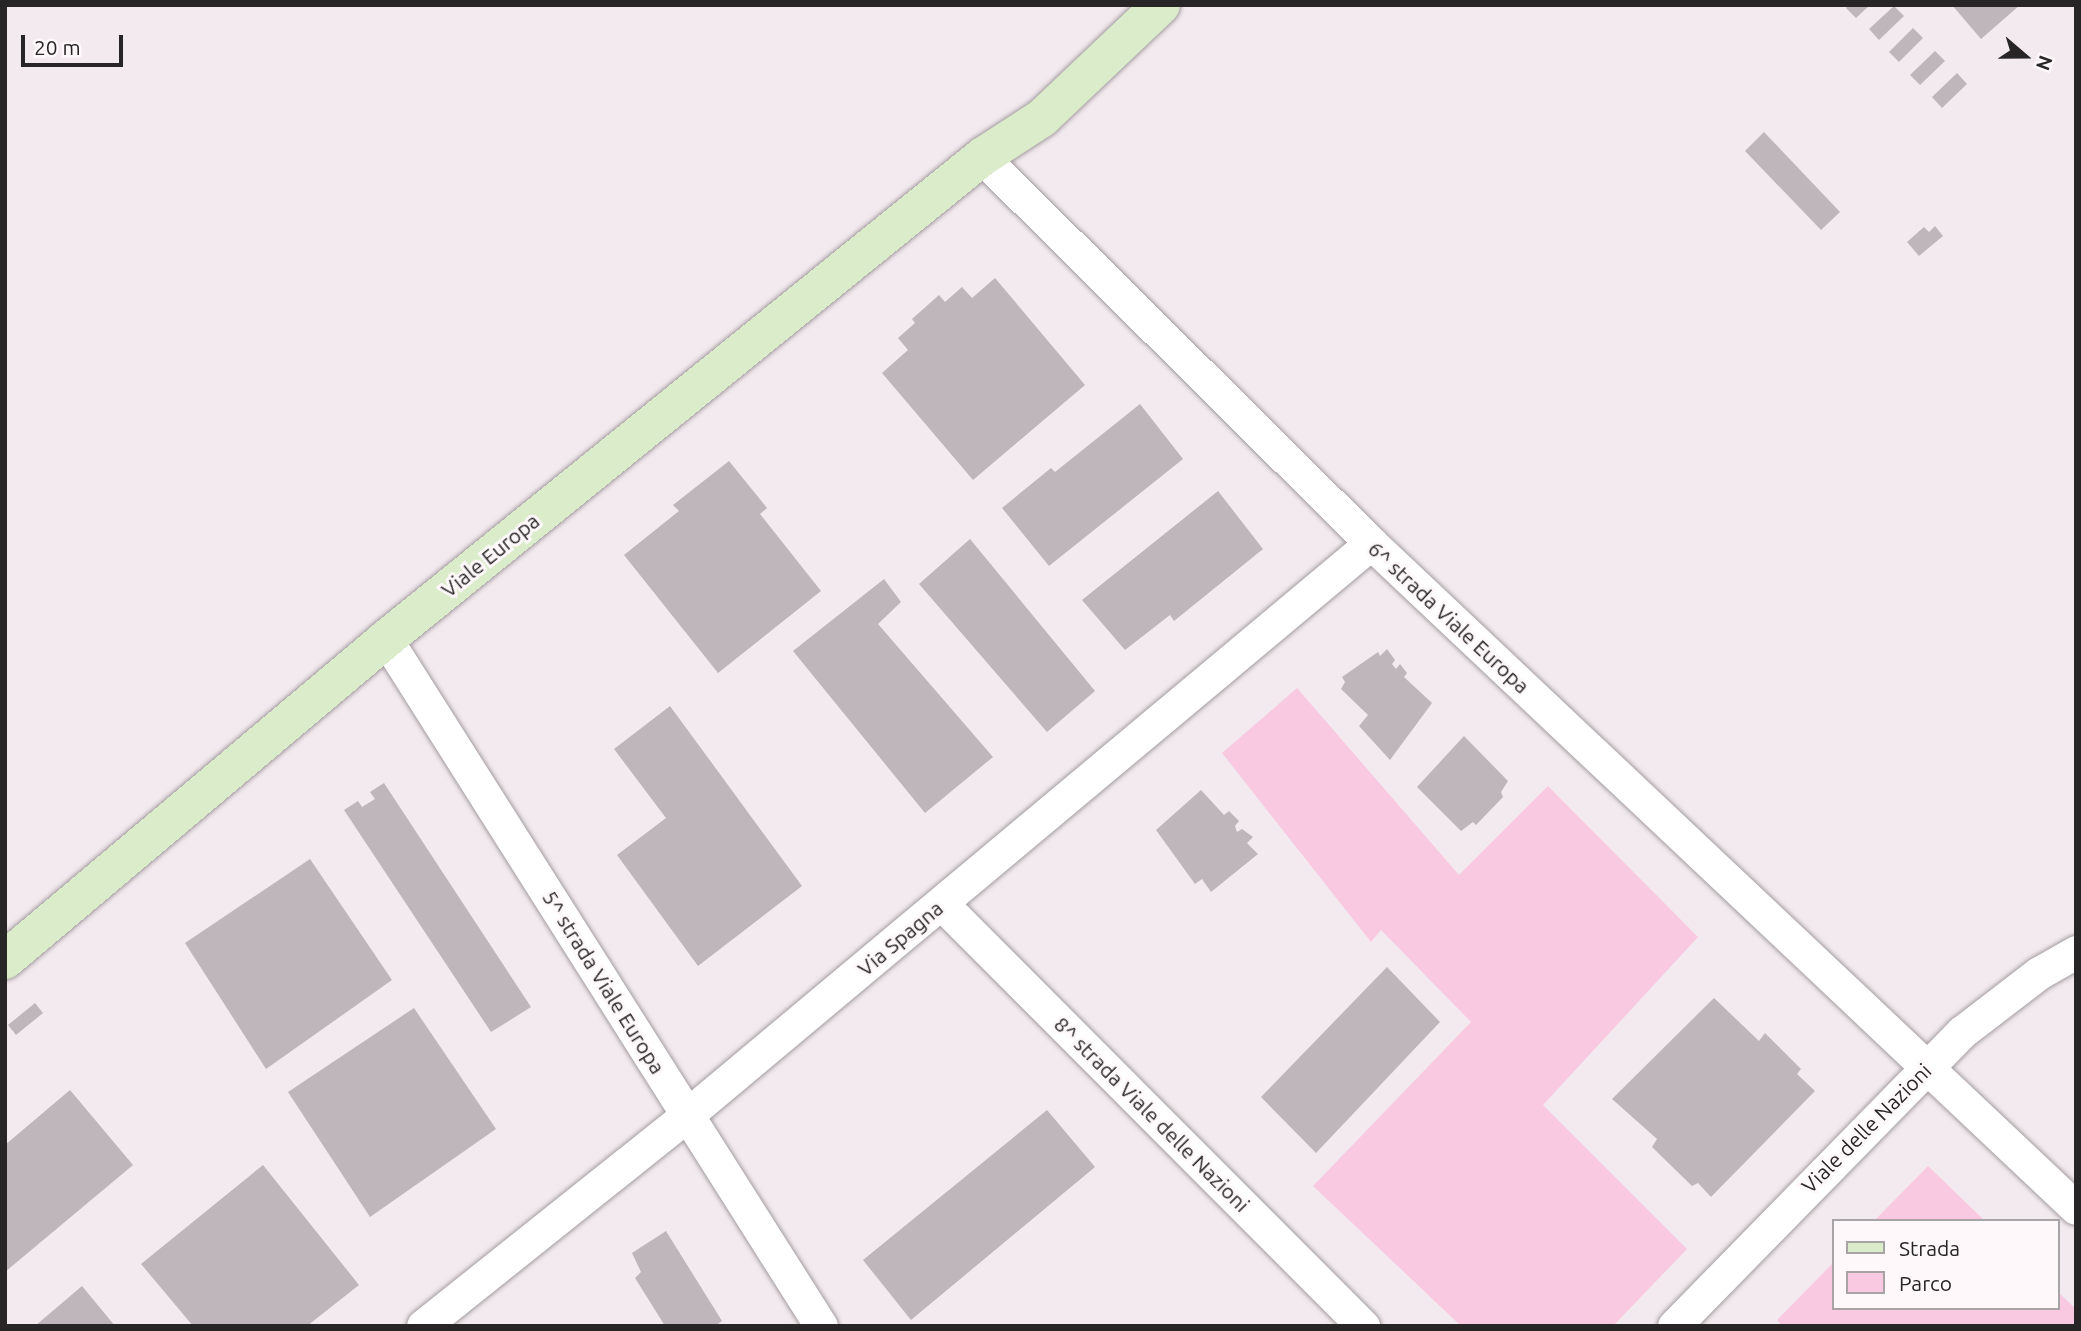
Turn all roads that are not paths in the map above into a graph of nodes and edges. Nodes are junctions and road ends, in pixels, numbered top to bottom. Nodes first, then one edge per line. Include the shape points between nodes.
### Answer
1 (1161, 5) edge
2 (982, 157) junction
3 (1371, 543) junction
4 (386, 639) junction
5 (942, 903) junction
6 (2076, 952) edge
7 (5, 960) edge
8 (1925, 1067) junction
9 (687, 1115) junction
10 (2076, 1208) edge
11 (423, 1326) edge
12 (821, 1326) edge
13 (1363, 1326) edge
14 (1674, 1326) edge

1 - 2 street, Viale Europa via 1042,118
2 - 3 street, 6^ strada Viale Europa
2 - 4 street, Viale Europa
3 - 5 street, Via Spagna
3 - 8 street, 6^ strada Viale Europa
4 - 7 street, Viale Europa
4 - 9 street, 5^ strada Viale Europa
5 - 9 street, Via Spagna
5 - 13 street, 8^ strada Viale delle Nazioni
6 - 8 street, Viale delle Nazioni via 1962,1032
8 - 10 street, 6^ strada Viale Europa
8 - 14 street, Viale delle Nazioni
9 - 11 street, Via Spagna
9 - 12 street, 5^ strada Viale Europa

